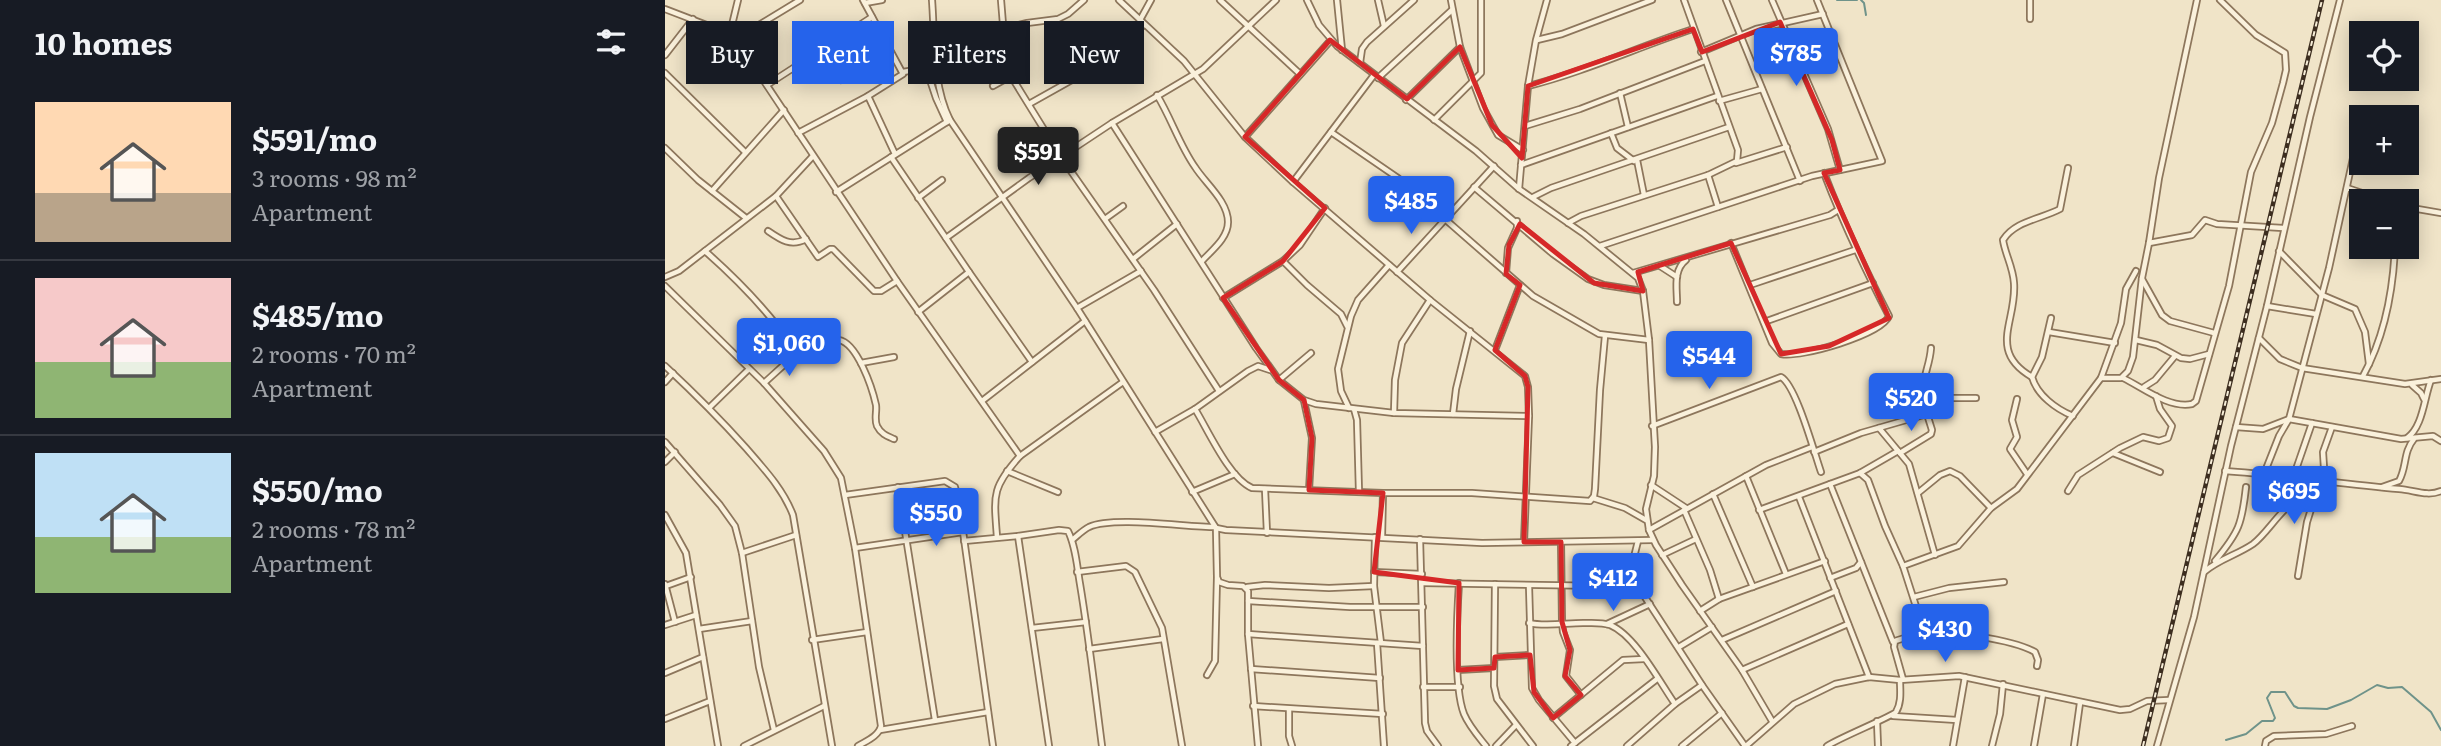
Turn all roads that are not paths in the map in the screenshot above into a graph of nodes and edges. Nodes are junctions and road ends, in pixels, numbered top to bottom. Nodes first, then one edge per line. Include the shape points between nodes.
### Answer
1 (738, 0) edge
2 (800, 0) edge
3 (883, 0) edge
4 (932, 0) edge
5 (1000, 0) edge
6 (1084, 0) edge
7 (1119, 0) edge
8 (1151, 0) edge
9 (1220, 0) edge
10 (1276, 0) edge
11 (1307, 0) edge
12 (1337, 0) edge
13 (1378, 0) edge
14 (1414, 0) edge
15 (1451, 0) edge
16 (1482, 0) edge
17 (1547, 0) edge
18 (1652, 0) edge
19 (1684, 0) edge
20 (1726, 0) edge
21 (1772, 0) edge
22 (1817, 0) edge
23 (2030, 0) edge
24 (2197, 0) edge
25 (2221, 0) edge
26 (2340, 0) edge
27 (864, 1) edge
28 (665, 9) edge
29 (1453, 10) junction
30 (1823, 14) junction
31 (872, 16) junction
32 (693, 19) junction
33 (2030, 19) dead end
34 (698, 21) edge
35 (733, 21) edge
36 (766, 21) edge
37 (864, 21) edge
38 (934, 21) edge
39 (1003, 21) edge
40 (1140, 21) edge
41 (1143, 21) edge
42 (1780, 22) junction
43 (1030, 24) edge
44 (1144, 25) edge
45 (1384, 26) junction
46 (1249, 27) junction
47 (1693, 29) junction
48 (1741, 34) junction
49 (1330, 40) junction
50 (1536, 40) junction
51 (1460, 47) junction
52 (1342, 50) junction
53 (1701, 52) junction
54 (665, 55) edge
55 (1705, 61) junction
56 (1360, 64) junction
57 (792, 69) edge
58 (903, 72) junction
59 (1194, 73) junction
60 (665, 74) edge
61 (1300, 74) junction
62 (1376, 77) junction
63 (1474, 80) junction
64 (939, 84) edge
65 (997, 84) edge
66 (1016, 84) edge
67 (1065, 84) edge
68 (767, 85) joint
69 (993, 86) dead end
70 (1528, 86) junction
71 (1762, 89) junction
72 (1620, 93) junction
73 (1157, 95) junction
74 (868, 96) junction
75 (1718, 98) junction
76 (1406, 100) junction
77 (1029, 104) junction
78 (784, 110) junction
79 (1434, 120) junction
80 (949, 121) junction
81 (1112, 123) junction
82 (1525, 126) junction
83 (1628, 127) junction
84 (1729, 127) junction
85 (1331, 132) junction
86 (798, 133) junction
87 (1611, 133) junction
88 (1245, 137) junction
89 (1787, 147) junction
90 (665, 148) edge
91 (1523, 150) junction
92 (745, 152) junction
93 (893, 155) junction
94 (813, 156) junction
95 (1061, 157) junction
96 (1636, 161) junction
97 (1736, 163) junction
98 (1494, 166) junction
99 (1521, 166) junction
100 (2068, 168) dead end
101 (1840, 170) junction
102 (1824, 173) junction
103 (1708, 175) junction
104 (2350, 175) edge
105 (942, 180) dead end
106 (1800, 181) junction
107 (1293, 182) junction
108 (1474, 187) junction
109 (2347, 188) junction
110 (1519, 189) junction
111 (2350, 189) edge
112 (712, 191) junction
113 (836, 192) junction
114 (1644, 195) junction
115 (776, 196) junction
116 (1001, 197) junction
117 (1533, 197) junction
118 (918, 198) junction
119 (1122, 206) dead end
120 (1718, 207) junction
121 (1325, 208) junction
122 (2419, 209) edge
123 (1838, 210) junction
124 (2441, 213) edge
125 (745, 218) junction
126 (1105, 219) junction
127 (1446, 220) junction
128 (1517, 221) junction
129 (1177, 223) junction
130 (1567, 223) junction
131 (2242, 225) junction
132 (2284, 228) junction
133 (768, 231) dead end
134 (806, 239) junction
135 (946, 239) junction
136 (1731, 243) junction
137 (2149, 243) junction
138 (1599, 247) junction
139 (705, 250) junction
140 (1855, 250) junction
141 (2279, 251) junction
142 (1695, 254) junction
143 (1133, 259) junction
144 (2393, 259) edge
145 (1202, 261) junction
146 (1283, 261) junction
147 (1389, 265) junction
148 (1659, 265) junction
149 (1141, 271) junction
150 (2136, 271) dead end
151 (969, 272) junction
152 (1397, 272) junction
153 (1633, 273) junction
154 (1506, 274) junction
155 (665, 276) edge
156 (1677, 277) junction
157 (2142, 278) junction
158 (897, 281) junction
159 (1873, 283) junction
160 (1520, 285) junction
161 (1750, 285) junction
162 (665, 286) edge
163 (1643, 291) junction
164 (2322, 295) junction
165 (1223, 298) junction
166 (1430, 299) junction
167 (1677, 302) dead end
168 (2267, 306) junction
169 (1077, 308) junction
170 (918, 312) junction
171 (2316, 314) junction
172 (2051, 318) dead end
173 (1085, 321) junction
174 (1764, 322) junction
175 (1348, 327) junction
176 (1471, 331) junction
177 (2049, 332) junction
178 (2214, 333) junction
179 (1605, 336) junction
180 (2259, 338) junction
181 (1649, 340) junction
182 (2136, 340) junction
183 (2115, 343) junction
184 (1931, 348) dead end
185 (1495, 350) junction
186 (797, 353) junction
187 (1311, 353) dead end
188 (2209, 354) junction
189 (2175, 356) junction
190 (894, 358) dead end
191 (1032, 362) junction
192 (860, 363) junction
193 (2369, 364) junction
194 (665, 366) edge
195 (2302, 368) junction
196 (750, 369) junction
197 (1271, 370) junction
198 (673, 373) junction
199 (2032, 376) junction
200 (2363, 376) junction
201 (1905, 378) dead end
202 (2101, 378) junction
203 (2123, 378) junction
204 (2441, 379) edge
205 (1279, 380) junction
206 (2431, 380) junction
207 (665, 382) edge
208 (1123, 382) junction
209 (764, 383) junction
210 (2411, 385) junction
211 (2143, 388) junction
212 (1219, 391) junction
213 (1925, 393) junction
214 (2156, 396) junction
215 (1976, 398) dead end
216 (2017, 399) dead end
217 (1304, 400) junction
218 (2424, 400) junction
219 (982, 401) junction
220 (710, 407) junction
221 (1938, 408) junction
222 (1195, 409) junction
223 (1352, 409) junction
224 (1394, 413) junction
225 (1453, 414) junction
226 (1927, 414) junction
227 (1529, 416) junction
228 (2073, 416) junction
229 (2289, 419) junction
230 (2312, 423) junction
231 (1652, 426) junction
232 (2236, 427) junction
233 (2332, 427) junction
234 (1879, 428) junction
235 (1155, 432) junction
236 (2415, 438) junction
237 (894, 439) dead end
238 (2407, 439) junction
239 (2441, 441) edge
240 (665, 442) edge
241 (1813, 450) junction
242 (675, 452) junction
243 (1899, 452) junction
244 (2112, 453) junction
245 (1020, 456) junction
246 (665, 462) edge
247 (1007, 471) junction
248 (2225, 471) junction
249 (1821, 472) dead end
250 (2160, 472) dead end
251 (1860, 473) junction
252 (1235, 474) junction
253 (2027, 474) junction
254 (2264, 474) junction
255 (1746, 476) junction
256 (2293, 478) junction
257 (2321, 481) junction
258 (1830, 484) junction
259 (1651, 485) junction
260 (898, 487) junction
261 (2246, 487) dead end
262 (2377, 488) junction
263 (1265, 489) junction
264 (1309, 490) junction
265 (2068, 491) dead end
266 (2441, 491) edge
267 (1058, 492) dead end
268 (1192, 492) junction
269 (1359, 492) junction
270 (1383, 493) junction
271 (1713, 494) junction
272 (1918, 494) junction
273 (845, 495) junction
274 (1526, 495) junction
275 (2317, 495) junction
276 (1799, 497) junction
277 (1593, 498) junction
278 (1991, 508) junction
279 (1685, 509) junction
280 (1759, 510) junction
281 (666, 519) edge
282 (1646, 520) junction
283 (1215, 527) junction
284 (1649, 530) junction
285 (963, 532) junction
286 (1267, 533) junction
287 (796, 535) junction
288 (1017, 536) junction
289 (997, 537) junction
290 (1375, 537) junction
291 (1382, 537) junction
292 (1420, 539) junction
293 (1697, 539) junction
294 (907, 540) junction
295 (1072, 540) junction
296 (1653, 540) junction
297 (964, 541) junction
298 (1638, 541) junction
299 (1524, 542) junction
300 (1561, 542) junction
301 (855, 548) junction
302 (742, 553) junction
303 (1662, 555) junction
304 (1935, 555) junction
305 (1825, 561) junction
306 (1862, 561) junction
307 (2213, 565) junction
308 (1903, 566) junction
309 (1077, 572) junction
310 (1374, 572) junction
311 (2204, 573) junction
312 (1422, 574) junction
313 (1786, 574) junction
314 (2298, 576) dead end
315 (691, 577) junction
316 (1217, 577) junction
317 (1830, 578) junction
318 (2004, 582) dead end
319 (1422, 583) junction
320 (1459, 583) junction
321 (1495, 584) junction
322 (665, 585) edge
323 (1374, 586) junction
324 (1529, 586) junction
325 (1561, 586) junction
326 (1247, 587) junction
327 (1753, 587) junction
328 (1641, 591) junction
329 (1836, 591) junction
330 (1914, 597) junction
331 (1719, 599) junction
332 (1248, 601) junction
333 (1650, 604) junction
334 (1377, 607) junction
335 (1423, 607) junction
336 (1700, 611) junction
337 (696, 615) junction
338 (752, 621) junction
339 (1086, 621) junction
340 (675, 622) junction
341 (1562, 622) junction
342 (1529, 623) junction
343 (1606, 624) junction
344 (1848, 624) junction
345 (665, 625) edge
346 (1712, 627) junction
347 (1032, 628) junction
348 (699, 629) junction
349 (1920, 631) junction
350 (867, 632) junction
351 (1248, 634) junction
352 (812, 639) junction
353 (1163, 639) junction
354 (1722, 640) junction
355 (1379, 643) junction
356 (1894, 645) junction
357 (1423, 646) junction
358 (1679, 647) junction
359 (1089, 649) junction
360 (1530, 655) junction
361 (703, 657) junction
362 (1495, 657) junction
363 (1644, 659) junction
364 (2037, 666) dead end
365 (1494, 668) junction
366 (1251, 669) junction
367 (1458, 670) junction
368 (1742, 670) junction
369 (665, 673) edge
370 (1207, 675) dead end
371 (1869, 677) junction
372 (1965, 677) junction
373 (1380, 678) junction
374 (1657, 679) junction
375 (1901, 680) junction
376 (2003, 684) junction
377 (1702, 685) junction
378 (1423, 687) junction
379 (1460, 687) junction
380 (2043, 694) junction
381 (1581, 695) junction
382 (2169, 700) junction
383 (710, 701) junction
384 (2080, 703) junction
385 (1675, 704) junction
386 (824, 706) junction
387 (1253, 706) junction
388 (1289, 709) junction
389 (988, 712) junction
390 (1722, 713) junction
391 (1383, 715) junction
392 (1892, 716) junction
393 (1553, 718) junction
394 (665, 719) edge
395 (935, 720) junction
396 (1877, 720) junction
397 (1957, 720) junction
398 (1772, 722) junction
399 (1516, 725) junction
400 (2352, 726) dead end
401 (774, 730) junction
402 (880, 730) junction
403 (1573, 744) edge
404 (1385, 745) edge
405 (1750, 745) edge
406 (718, 746) edge
407 (744, 746) edge
408 (832, 746) edge
409 (858, 746) edge
410 (993, 746) edge
411 (1049, 746) edge
412 (1102, 746) edge
413 (1182, 746) edge
414 (1258, 746) edge
415 (1292, 746) edge
416 (1438, 746) edge
417 (1486, 746) edge
418 (1496, 746) edge
419 (1533, 746) edge
420 (1627, 746) edge
421 (1682, 746) edge
422 (1827, 746) edge
423 (1878, 746) edge
424 (1953, 746) edge
425 (1992, 746) edge
426 (2034, 746) edge
427 (2074, 746) edge
428 (2157, 746) edge
429 (2265, 746) edge

1 - 35 street
2 - 36 street
3 - 27 street
4 - 38 street
5 - 39 street
6 - 43 street via 1068,15
7 - 40 street
8 - 41 street
9 - 46 street
10 - 46 street
11 - 49 street
12 - 52 street
13 - 45 street
14 - 45 street
15 - 29 street
16 - 63 street via 1482,70
17 - 50 street
18 - 50 street
19 - 47 street
20 - 48 street
21 - 42 street
22 - 30 street
23 - 33 street
24 - 137 street
25 - 131 street via 2286,58 2272,123 2251,172
26 - 132 street
27 - 31 street
28 - 32 street
29 - 51 street
29 - 62 street
30 - 42 street
30 - 101 street via 1882,159
31 - 37 street
31 - 58 street
32 - 34 street
32 - 54 street
42 - 48 street
42 - 101 street via 1820,109
44 - 59 street
45 - 56 street via 1364,46
46 - 59 street
46 - 61 street
47 - 53 street
47 - 70 street
48 - 53 street
48 - 71 street
49 - 52 street
49 - 61 street
50 - 70 street
51 - 63 street
51 - 76 street
52 - 56 street
53 - 55 street
55 - 72 street
55 - 75 street
56 - 62 street
57 - 68 street
58 - 74 street
58 - 80 street via 920,69 928,74
59 - 73 street
59 - 88 street
60 - 92 street
61 - 88 street
62 - 76 street
62 - 85 street
63 - 79 street
63 - 91 street via 1494,129
64 - 80 street
65 - 69 street
66 - 77 street
67 - 77 street
68 - 78 street
70 - 82 street
71 - 75 street
71 - 89 street
72 - 82 street
72 - 83 street
73 - 81 street
73 - 145 street via 1192,163 1227,216 1223,237
74 - 86 street
74 - 93 street
75 - 83 street
75 - 84 street
76 - 79 street
77 - 95 street
78 - 86 street
78 - 92 street
79 - 98 street
80 - 93 street
80 - 116 street
81 - 95 street
81 - 129 street
82 - 91 street
83 - 87 street
84 - 96 street
84 - 97 street via 1739,152
85 - 107 street
85 - 127 street via 1398,178
86 - 94 street
87 - 96 street via 1618,148
87 - 99 street
88 - 107 street
89 - 97 street
89 - 106 street
90 - 112 street
91 - 99 street
92 - 112 street
93 - 113 street
93 - 118 street
94 - 113 street
94 - 115 street
95 - 116 street
95 - 126 street
96 - 114 street
96 - 117 street
97 - 103 street
98 - 108 street
98 - 110 street
99 - 110 street
100 - 199 street via 2060,209 2017,227 2003,240 2015,294 2006,334 2009,356
101 - 102 street
102 - 106 street
102 - 123 street
103 - 114 street
103 - 120 street
104 - 109 street
105 - 118 street
106 - 120 street
107 - 121 street
108 - 127 street
108 - 128 street
109 - 111 street
109 - 164 street
110 - 117 street
112 - 125 street
113 - 158 street
114 - 130 street
115 - 125 street
115 - 134 street
116 - 135 street
116 - 169 street
117 - 130 street
118 - 135 street
119 - 126 street
120 - 138 street
121 - 146 street
121 - 147 street
122 - 124 street
123 - 136 street
123 - 140 street
125 - 139 street
126 - 143 street
127 - 152 street
127 - 154 street
128 - 154 street
128 - 163 street via 1594,283
129 - 143 street
129 - 145 street
130 - 138 street
131 - 132 street
131 - 137 street via 2205,220 2192,235
131 - 178 street
132 - 141 street
133 - 134 street via 793,244
134 - 158 street via 818,257 833,249 874,291
135 - 151 street
136 - 142 street
136 - 161 street
137 - 157 street
138 - 153 street
139 - 155 street
139 - 186 street via 748,292
140 - 159 street
140 - 161 street
141 - 164 street
141 - 168 street
142 - 148 street
142 - 156 street via 1682,262
143 - 149 street
144 - 193 street via 2384,326
145 - 165 street
146 - 165 street
146 - 175 street via 1341,314
147 - 152 street
147 - 175 street via 1358,300
148 - 153 street
148 - 156 street
149 - 169 street
149 - 212 street
150 - 183 street via 2126,291
151 - 170 street
151 - 191 street
152 - 166 street
153 - 163 street
154 - 160 street
156 - 167 street
157 - 178 street via 2162,315
157 - 182 street
158 - 170 street
159 - 174 street
159 - 174 street via 1888,318 1857,337 1785,355 1774,348
160 - 179 street
160 - 185 street
161 - 174 street
162 - 196 street
163 - 181 street
164 - 171 street
164 - 193 street via 2355,310 2365,332
165 - 197 street
166 - 176 street
166 - 224 street via 1402,343
168 - 171 street
168 - 180 street
169 - 173 street
170 - 219 street
171 - 195 street
172 - 177 street
173 - 191 street
173 - 208 street
175 - 223 street via 1338,378
176 - 185 street
176 - 225 street
177 - 183 street
177 - 199 street
178 - 188 street
179 - 181 street
179 - 277 street
180 - 195 street via 2280,359
180 - 232 street
181 - 231 street
182 - 189 street
182 - 203 street
183 - 202 street
184 - 213 street
185 - 227 street via 1525,376
186 - 192 street via 809,355 843,340
186 - 209 street
187 - 205 street
188 - 189 street via 2190,359
188 - 214 street via 2192,404
189 - 211 street
190 - 192 street
191 - 219 street
192 - 237 street via 876,405 878,428
193 - 200 street
194 - 198 street
195 - 200 street
195 - 229 street
196 - 209 street
196 - 220 street
197 - 205 street
197 - 212 street via 1253,368
198 - 207 street
198 - 220 street
199 - 228 street via 2053,407
200 - 210 street
201 - 213 street
202 - 203 street
202 - 228 street
203 - 211 street
204 - 206 street
205 - 217 street
206 - 210 street
206 - 218 street
208 - 235 street
208 - 245 street
209 - 273 street via 834,464
210 - 218 street
211 - 214 street
212 - 222 street
213 - 221 street
214 - 244 street via 2172,426 2168,438 2143,437
215 - 221 street via 1952,398
216 - 253 street via 2012,420 2016,439 2010,449
217 - 223 street
217 - 264 street via 1312,438
218 - 238 street via 2414,432
219 - 245 street
220 - 287 street via 782,492
221 - 226 street
222 - 235 street
222 - 252 street
223 - 224 street
223 - 269 street via 1357,420
224 - 225 street
225 - 227 street
226 - 234 street
226 - 243 street via 1932,433
227 - 274 street
228 - 253 street
229 - 230 street
229 - 232 street via 2263,429
229 - 254 street
230 - 233 street
230 - 256 street
231 - 241 street via 1781,377 1789,383
231 - 259 street via 1655,464
232 - 248 street
233 - 238 street
233 - 257 street via 2323,452
234 - 241 street
234 - 243 street
235 - 268 street
236 - 238 street
236 - 239 street via 2433,436
236 - 262 street via 2406,451 2399,481
240 - 242 street
241 - 249 street
241 - 255 street
242 - 246 street
242 - 302 street via 736,526
243 - 251 street
243 - 272 street via 1909,464
244 - 250 street
244 - 265 street via 2078,475
245 - 247 street
247 - 267 street
247 - 289 street via 994,498
248 - 254 street
248 - 311 street
251 - 258 street
251 - 308 street via 1868,480
252 - 263 street via 1245,485
252 - 268 street
253 - 278 street via 2017,489
254 - 256 street
255 - 271 street
255 - 280 street
256 - 257 street
257 - 262 street
257 - 275 street
258 - 276 street
258 - 306 street
259 - 279 street
259 - 282 street
260 - 273 street
260 - 285 street via 951,482 958,494
260 - 294 street
261 - 307 street via 2238,531
262 - 266 street via 2428,495
263 - 264 street
263 - 286 street
264 - 269 street
268 - 283 street
269 - 270 street
270 - 274 street
270 - 291 street
271 - 279 street
271 - 327 street
272 - 278 street via 1950,471
272 - 304 street
273 - 301 street
274 - 277 street
274 - 299 street
275 - 307 street via 2299,500 2254,543
275 - 314 street via 2307,522
276 - 280 street
276 - 305 street
277 - 282 street
278 - 304 street via 1958,546
279 - 284 street
279 - 293 street
280 - 313 street
281 - 315 street via 683,545
282 - 284 street
283 - 286 street
283 - 295 street via 1101,524
283 - 316 street
284 - 296 street
285 - 294 street
285 - 297 street
286 - 290 street
287 - 302 street
287 - 352 street
288 - 289 street
288 - 295 street via 1065,529
288 - 347 street
289 - 297 street
290 - 291 street
290 - 310 street
291 - 292 street
292 - 299 street
292 - 312 street
293 - 303 street
293 - 331 street
294 - 301 street
294 - 395 street
295 - 309 street
296 - 298 street
296 - 303 street
297 - 389 street
298 - 300 street
298 - 328 street via 1633,561
299 - 300 street
300 - 325 street
301 - 350 street
302 - 338 street
303 - 336 street
304 - 308 street
305 - 313 street
305 - 317 street
306 - 317 street
306 - 356 street
307 - 311 street
308 - 330 street
309 - 339 street
309 - 353 street via 1131,568 1152,604
310 - 312 street
310 - 323 street
311 - 382 street
312 - 319 street
313 - 327 street
315 - 322 street
315 - 337 street
316 - 326 street via 1222,584
316 - 370 street via 1215,661
317 - 329 street
318 - 330 street
319 - 320 street
319 - 335 street
320 - 321 street
320 - 367 street
321 - 324 street
321 - 362 street
322 - 340 street
323 - 326 street
323 - 334 street
324 - 325 street
324 - 342 street
325 - 328 street
325 - 341 street
326 - 332 street
327 - 331 street
328 - 333 street
329 - 344 street
329 - 354 street
330 - 349 street
331 - 336 street
332 - 334 street
332 - 351 street
333 - 343 street
333 - 358 street
334 - 335 street
334 - 355 street
335 - 357 street
336 - 346 street
337 - 340 street
337 - 348 street
338 - 348 street
338 - 401 street
339 - 347 street
339 - 359 street
340 - 345 street
341 - 342 street
341 - 343 street
341 - 381 street via 1570,650 1566,676
342 - 360 street
343 - 363 street via 1620,631
344 - 368 street
344 - 371 street
346 - 354 street
346 - 358 street
347 - 411 street
348 - 361 street
349 - 356 street via 1899,638
349 - 364 street via 1951,632 2020,646 2035,652
350 - 352 street
350 - 402 street
351 - 355 street
351 - 366 street
352 - 386 street
353 - 359 street
353 - 413 street
354 - 368 street
355 - 357 street
355 - 373 street
356 - 375 street
357 - 378 street
358 - 377 street
359 - 412 street
360 - 362 street
360 - 393 street via 1534,692
361 - 369 street
361 - 383 street
362 - 365 street
363 - 374 street
363 - 381 street via 1623,660
365 - 367 street
365 - 399 street via 1497,699
366 - 373 street
366 - 387 street
367 - 379 street
368 - 398 street
371 - 375 street
371 - 398 street via 1813,693
372 - 375 street
372 - 376 street
372 - 397 street
373 - 391 street
374 - 385 street
374 - 403 street
375 - 392 street via 1899,704
376 - 380 street
376 - 425 street
377 - 385 street
377 - 390 street
378 - 379 street
378 - 416 street via 1427,731
379 - 417 street via 1463,712
380 - 384 street
380 - 426 street
381 - 393 street
382 - 384 street via 2143,702 2125,710
382 - 428 street
383 - 394 street
383 - 406 street
384 - 427 street
385 - 420 street
386 - 401 street
386 - 408 street
387 - 388 street
387 - 414 street
388 - 391 street
388 - 415 street
389 - 395 street
389 - 410 street
390 - 405 street
390 - 421 street
391 - 404 street
392 - 396 street
392 - 397 street
393 - 403 street
395 - 402 street
396 - 422 street
396 - 423 street
397 - 424 street
398 - 405 street
399 - 418 street
399 - 419 street
400 - 429 street via 2326,734 2274,736
401 - 407 street
402 - 409 street

